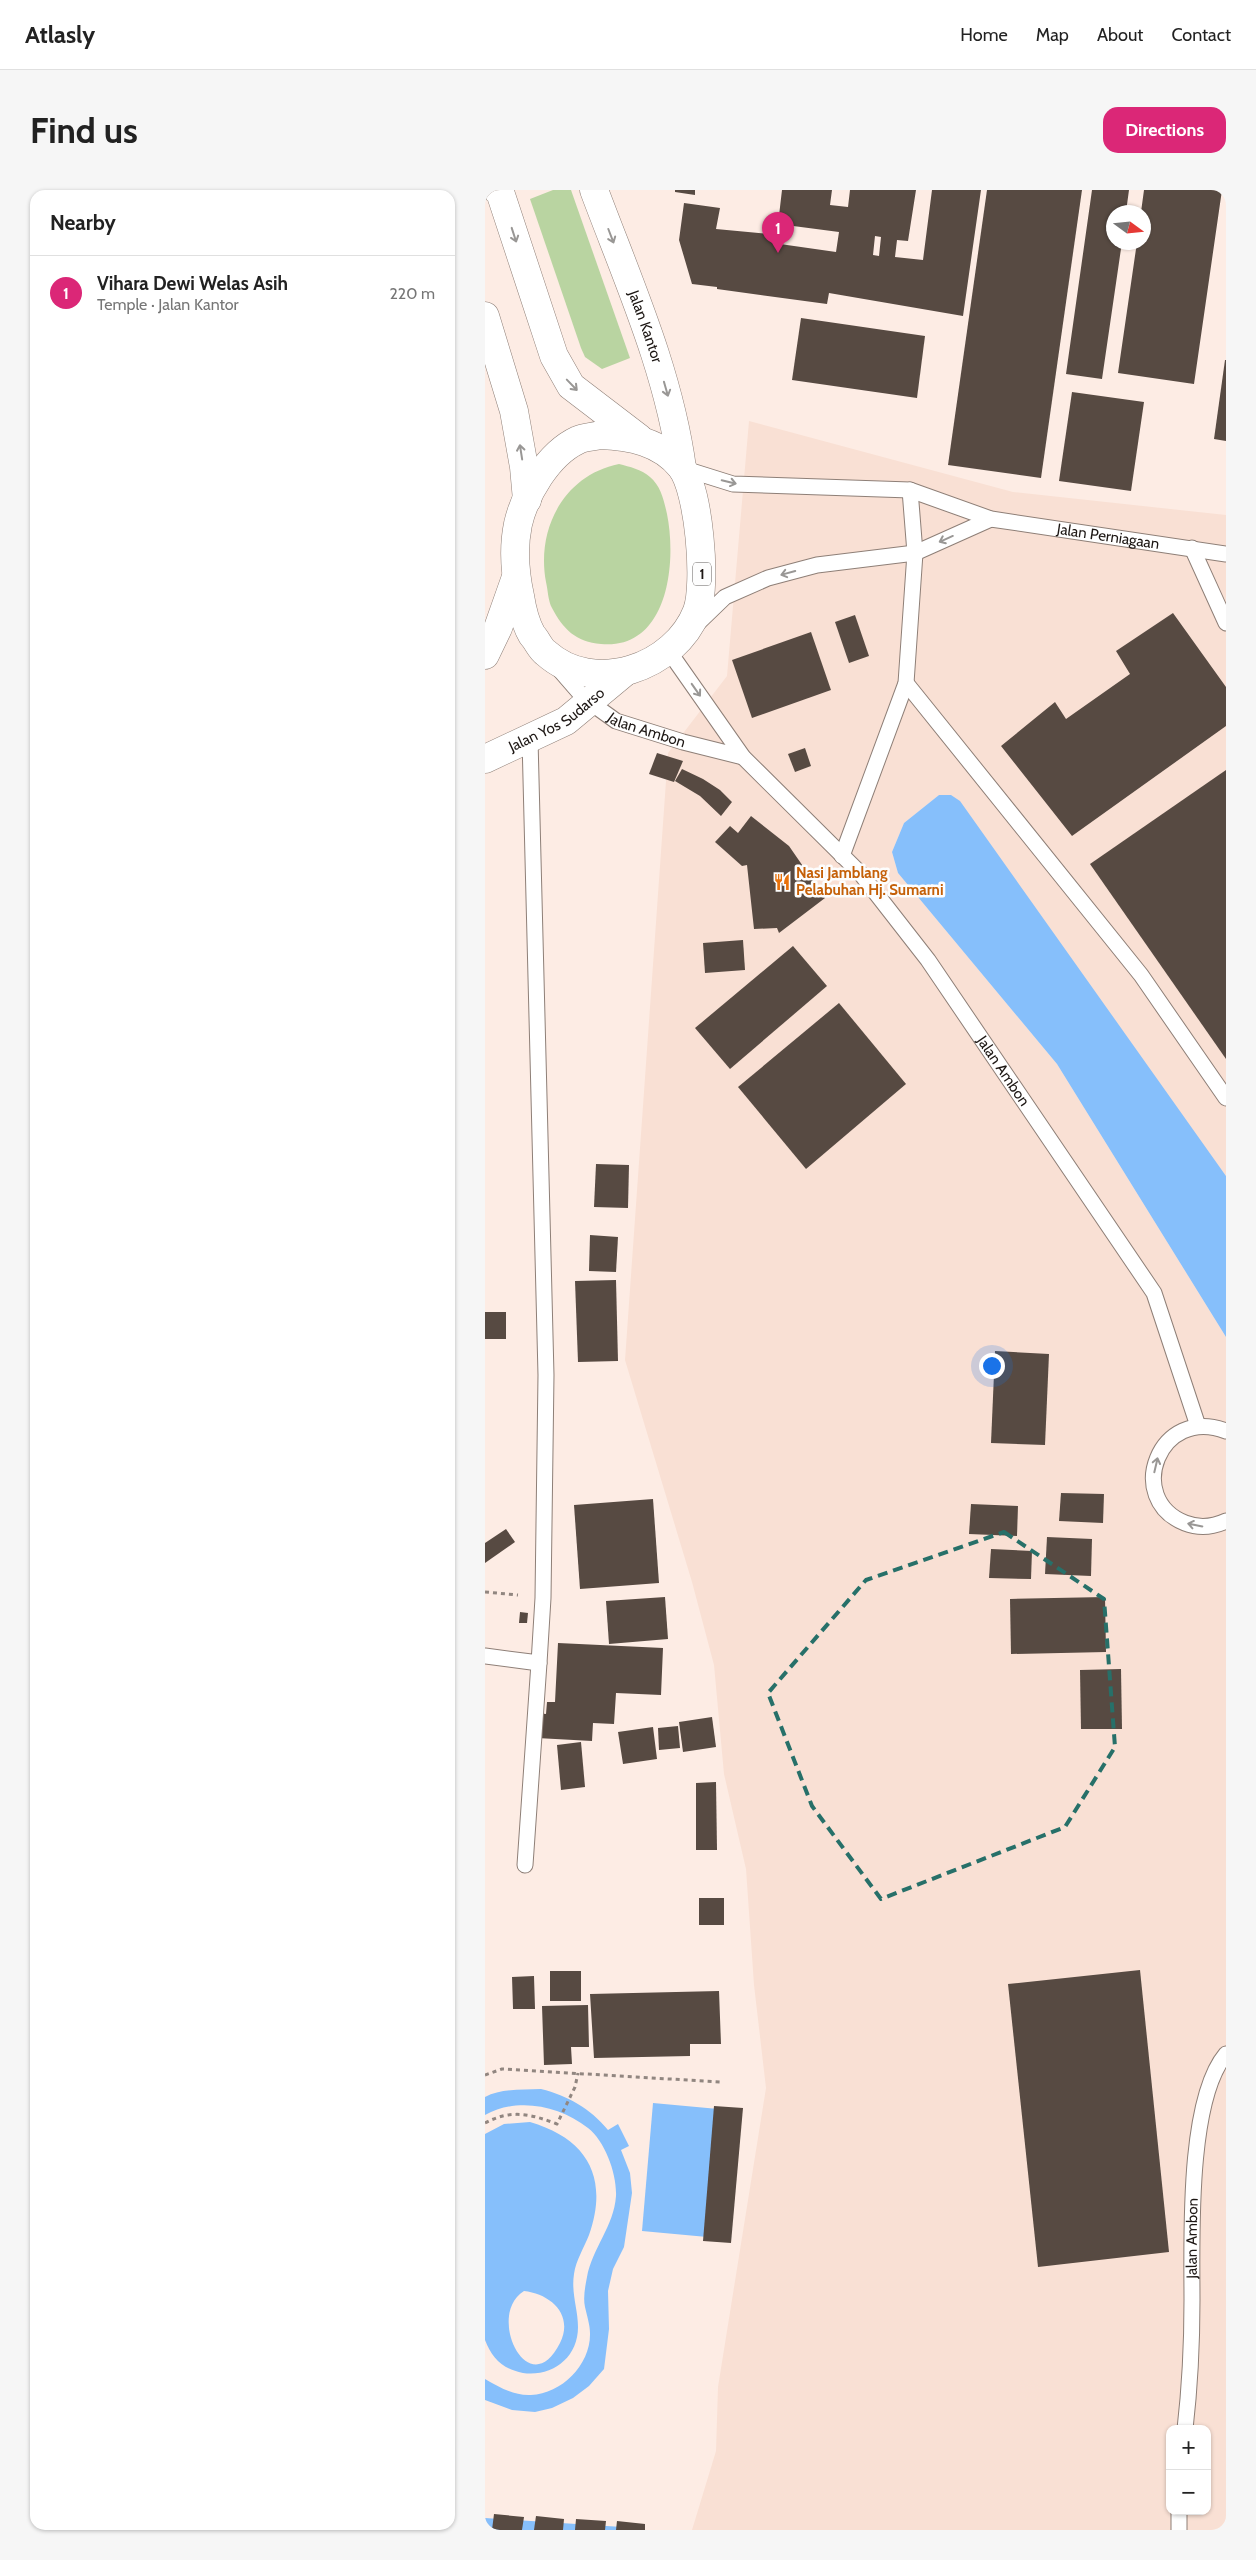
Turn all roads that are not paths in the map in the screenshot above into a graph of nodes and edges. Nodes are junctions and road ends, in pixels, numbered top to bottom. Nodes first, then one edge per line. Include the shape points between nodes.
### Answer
1 (594, 190) edge
2 (500, 191) edge
3 (485, 316) edge
4 (643, 441) junction
5 (682, 468) junction
6 (910, 490) junction
7 (527, 500) junction
8 (991, 519) junction
9 (1191, 548) junction
10 (915, 552) junction
11 (1226, 554) edge
12 (516, 577) junction
13 (1226, 623) edge
14 (673, 645) junction
15 (545, 653) junction
16 (485, 655) edge
17 (625, 672) junction
18 (907, 682) junction
19 (590, 702) junction
20 (530, 739) junction
21 (743, 757) junction
22 (485, 759) edge
23 (842, 856) junction
24 (1224, 1091) edge
25 (1198, 1426) junction
26 (1226, 1431) edge
27 (1226, 1521) edge
28 (485, 1656) edge
29 (539, 1663) junction
30 (525, 1865) dead end
31 (1226, 2054) edge
32 (1185, 2425) edge
33 (1179, 2515) edge
34 (1179, 2530) edge

1 -> 5 main road, Jalan Kantor via 655,354 679,440
2 -> 4 main road, 1 via 562,373 571,386
7 -> 3 main road, 1 via 514,411
4 - 5 main road, 1 via 663,451
4 - 7 main road, 1 via 600,435 578,440 557,455 539,477
5 -> 6 lane, Jalan Perniagaan via 733,484
5 - 14 main road, 1 via 692,496 700,536 703,577 697,611
6 - 8 lane, Jalan Perniagaan
6 - 10 lane
7 - 12 main road, 1 via 518,524
8 - 9 lane, Jalan Perniagaan
8 -> 10 lane
9 - 11 lane, Jalan Perniagaan
9 - 13 lane
10 -> 14 lane via 817,565 768,578 725,597
10 - 18 lane
12 - 15 main road, 1 via 527,628
12 - 16 main road, 1
14 - 17 main road, 1 via 654,661
14 -> 21 lane, Jalan Ambon
15 - 17 main road, 1 via 570,667 597,674
15 - 19 lane, Jalan Ambon
17 - 19 main road, Jalan Yos Sudarso / 1
18 - 23 lane
18 - 24 lane via 1135,968
19 - 20 main road, Jalan Yos Sudarso / 1 via 566,721
19 - 21 lane, Jalan Ambon via 616,721
20 - 22 main road, Jalan Yos Sudarso / 1
20 - 29 lane via 546,1376
21 - 23 lane, Jalan Ambon
23 - 25 lane, Jalan Ambon via 861,874 928,960 1154,1293
25 - 26 lane via 1214,1426
27 -> 25 lane via 1209,1527 1193,1526 1178,1520 1157,1497 1153,1482 1154,1466 1160,1451 1169,1439
28 - 29 lane
29 - 30 lane
31 - 32 lane, Jalan Ambon via 1210,2084 1198,2139 1191,2233 1191,2352
33 - 34 lane

